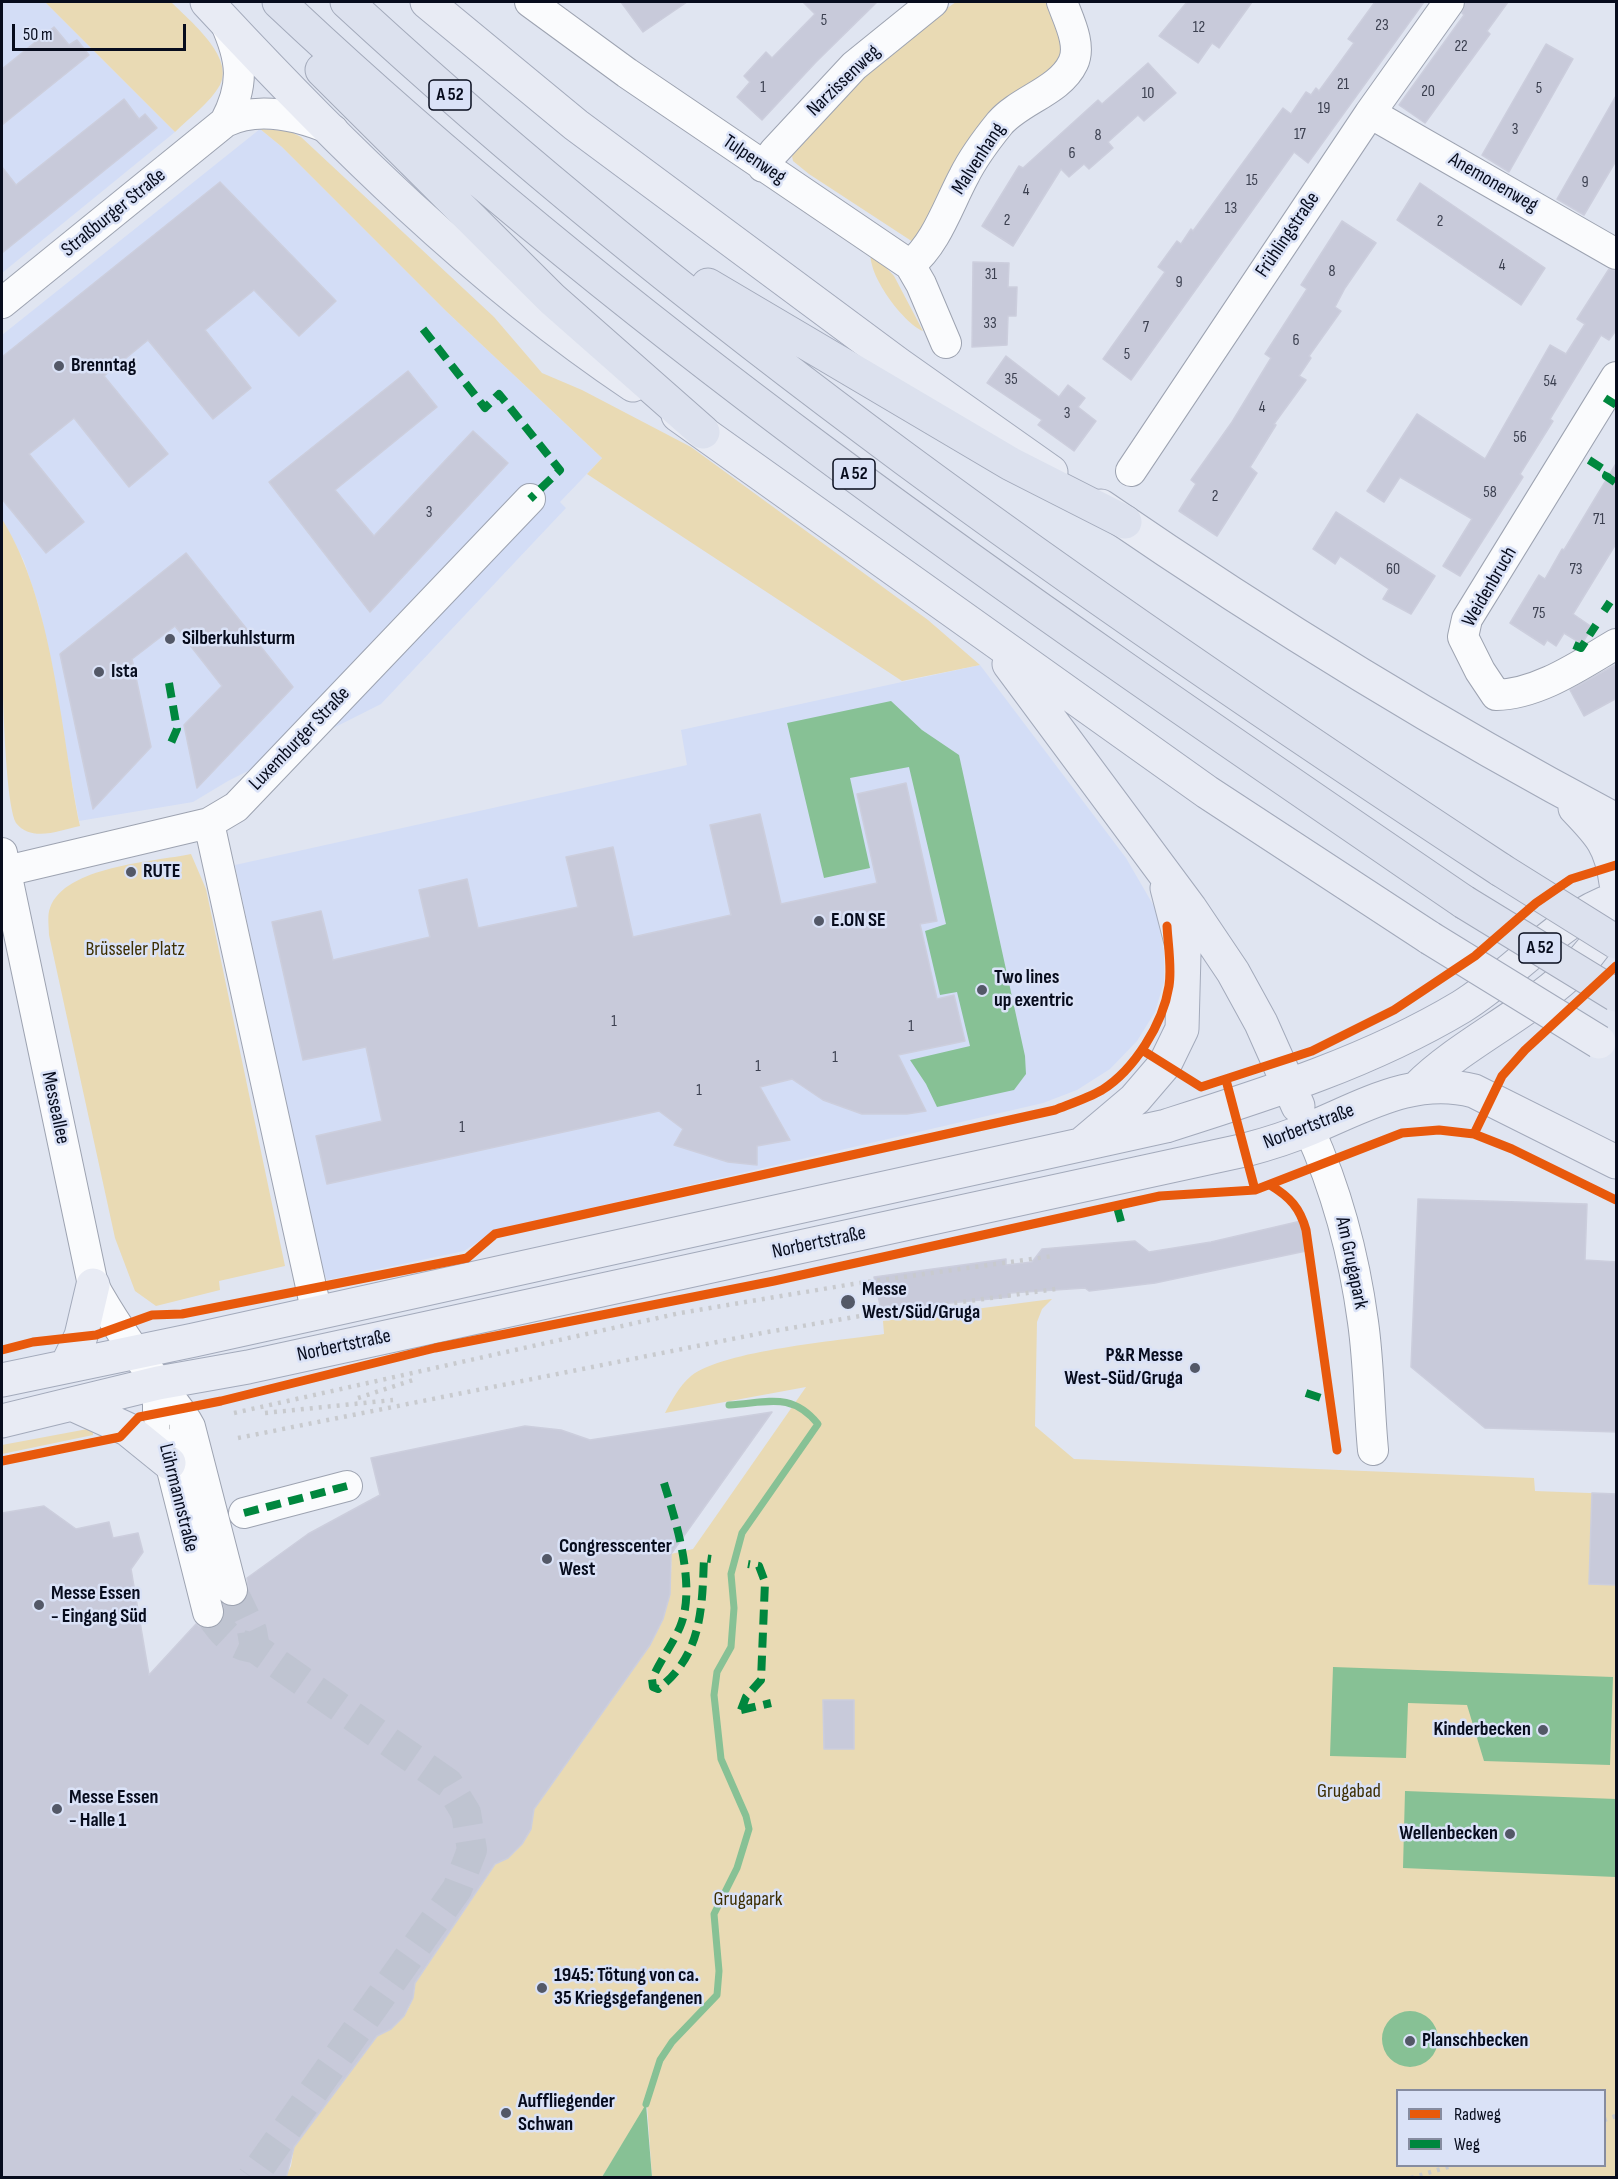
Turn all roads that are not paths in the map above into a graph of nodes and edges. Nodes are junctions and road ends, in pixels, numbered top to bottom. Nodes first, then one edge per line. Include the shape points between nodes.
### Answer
1 (270, 2) edge
2 (279, 2) edge
3 (347, 2) edge
4 (427, 2) edge
5 (933, 2) edge
6 (1062, 2) edge
7 (1449, 2) edge
8 (545, 5) edge
9 (215, 10) edge
10 (1370, 113) junction
11 (225, 122) junction
12 (333, 130) junction
13 (763, 167) junction
14 (556, 187) junction
15 (1617, 254) edge
16 (910, 265) junction
17 (2, 303) edge
18 (946, 343) dead end
19 (1613, 394) edge
20 (703, 432) junction
21 (1131, 471) dead end
22 (530, 499) dead end
23 (1125, 522) junction
24 (991, 640) junction
25 (1617, 644) edge
26 (1555, 789) junction
27 (1617, 820) edge
28 (209, 823) junction
29 (4, 862) edge
30 (1163, 872) junction
31 (1617, 883) edge
32 (1616, 898) edge
33 (1617, 942) edge
34 (1617, 994) edge
35 (1608, 1048) edge
36 (1289, 1087) junction
37 (1418, 1087) junction
38 (1309, 1129) junction
39 (1079, 1146) junction
40 (1617, 1162) edge
41 (93, 1285) junction
42 (317, 1314) junction
43 (137, 1352) junction
44 (67, 1365) junction
45 (2, 1380) edge
46 (158, 1383) junction
47 (74, 1405) junction
48 (2, 1421) edge
49 (1373, 1450) dead end
50 (169, 1463) junction
51 (347, 1486) dead end
52 (244, 1513) dead end
53 (232, 1590) tunnel mouth
54 (208, 1612) tunnel mouth

1 - 20 highway via 306,54 419,168 552,299
2 - 34 highway, A 52, bridge via 583,268 758,403 1002,581 1464,902
3 - 14 highway, A 52
4 - 23 main road via 576,125 898,364
5 - 13 street, Narzissenweg via 854,66
6 - 16 street, Malvenhang via 1075,39 1075,60 1066,75 1001,122 965,173 925,253
7 - 10 street, Frühlingstraße
8 - 13 street, Tulpenweg via 627,73
9 - 11 street, Straßburger Straße via 233,39 239,66 235,102
9 - 12 main road
10 - 15 street, Anemonenweg
10 - 21 street, Frühlingstraße
11 - 12 street, Straßburger Straße via 240,114 260,113 303,119
11 - 17 street, Straßburger Straße
12 - 20 main road via 522,304
13 - 16 street, Tulpenweg
14 - 23 highway via 634,233 769,323 1011,464
14 - 33 highway, A 52, bridge via 757,347 1018,541 1287,729
16 - 18 street, Tulpenweg
19 - 25 street, Weidenbruch via 1467,619 1463,637 1496,695 1512,695 1545,683
20 - 24 main road
22 - 28 street, Luxemburger Straße via 236,807
23 - 26 main road via 1368,680
24 - 30 main road, Am Grugapark
24 - 35 main road, bridge via 1208,792 1430,938
26 - 27 main road
26 - 31 main road via 1604,838
28 - 29 street, Luxemburger Straße
28 - 42 street
29 - 41 street, Messeallee
30 - 36 main road, Am Grugapark via 1233,972
30 - 39 main road via 1184,954 1182,1029 1165,1064 1135,1099
32 - 36 main road, Norbertstraße via 1582,913 1508,975 1461,1007 1388,1045
32 - 37 main road via 1603,934 1559,982 1451,1056
36 - 38 main road, Am Grugapark
36 - 39 main road, Norbertstraße via 1166,1126
37 - 38 main road, Norbertstraße
37 - 40 main road, Norbertstraße via 1453,1086 1474,1091
38 - 46 main road, Norbertstraße via 1245,1150 1072,1189 259,1365
38 - 49 street, Am Grugapark via 1338,1203 1356,1280
39 - 42 main road, Norbertstraße
41 - 43 street, Messeallee
41 - 44 main road via 81,1336
42 - 43 main road, Norbertstraße
43 - 44 main road, Norbertstraße
43 - 46 street, Lührmannstraße
44 - 45 main road, Norbertstraße
46 - 47 main road, Norbertstraße
46 - 50 street, Lührmannstraße via 158,1414
46 - 53 street, Lührmannstraße via 182,1410 190,1427
47 - 48 main road, Norbertstraße
47 - 50 main road via 127,1429
50 - 54 street, Lührmannstraße
51 - 52 street

